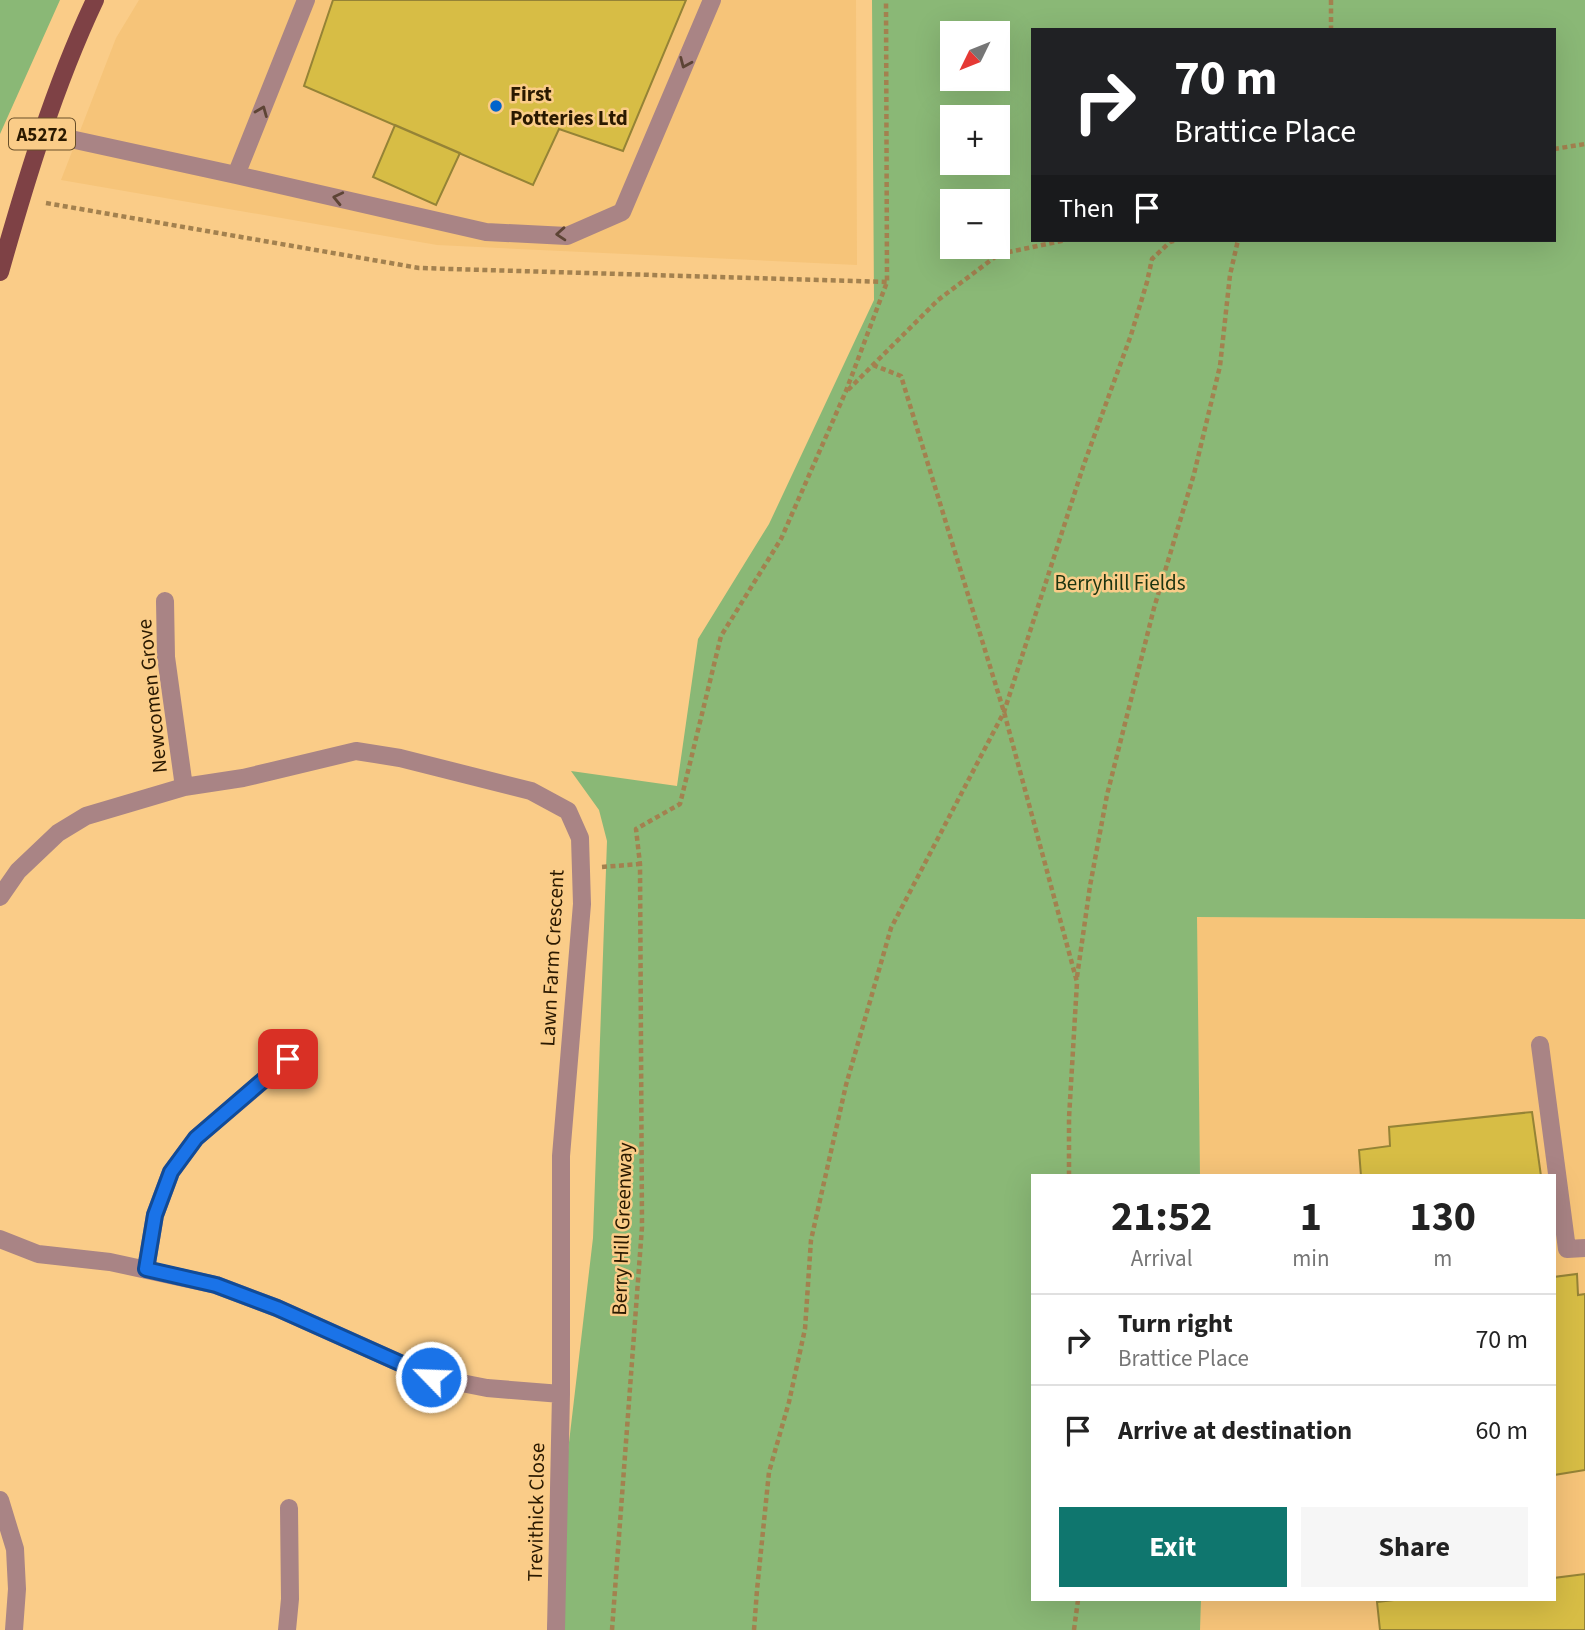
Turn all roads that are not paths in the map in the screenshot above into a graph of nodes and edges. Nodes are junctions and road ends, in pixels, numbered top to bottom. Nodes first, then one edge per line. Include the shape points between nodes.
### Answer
1 (95, 0) edge
2 (306, 0) edge
3 (712, 0) edge
4 (43, 133) junction
5 (236, 175) junction
6 (0, 272) edge
7 (165, 600) dead end
8 (184, 787) junction
9 (0, 897) edge
10 (307, 1043) dead end
11 (1540, 1045) dead end
12 (0, 1239) edge
13 (1585, 1248) edge
14 (146, 1269) junction
15 (561, 1394) junction
16 (0, 1500) edge
17 (289, 1508) dead end
18 (14, 1630) edge
19 (287, 1630) edge
20 (556, 1630) edge

1 - 4 main road, A5272
5 -> 2 street
3 -> 5 street via 622,212 567,236 486,232
4 - 5 street
4 - 6 main road, A5272
7 - 8 street, Newcomen Grove via 166,657
8 - 9 street, Lawn Farm Crescent via 86,816 58,833 18,871
8 - 15 street, Lawn Farm Crescent via 356,751 531,790 568,811 579,838 582,904 561,1156
10 - 14 street via 196,1138 171,1172 155,1215
11 - 13 street via 1567,1249
12 - 14 street via 38,1254
14 - 15 street via 216,1285 277,1308 431,1377 487,1388
15 - 20 street, Trevithick Close
16 - 18 street via 15,1549
17 - 19 street

